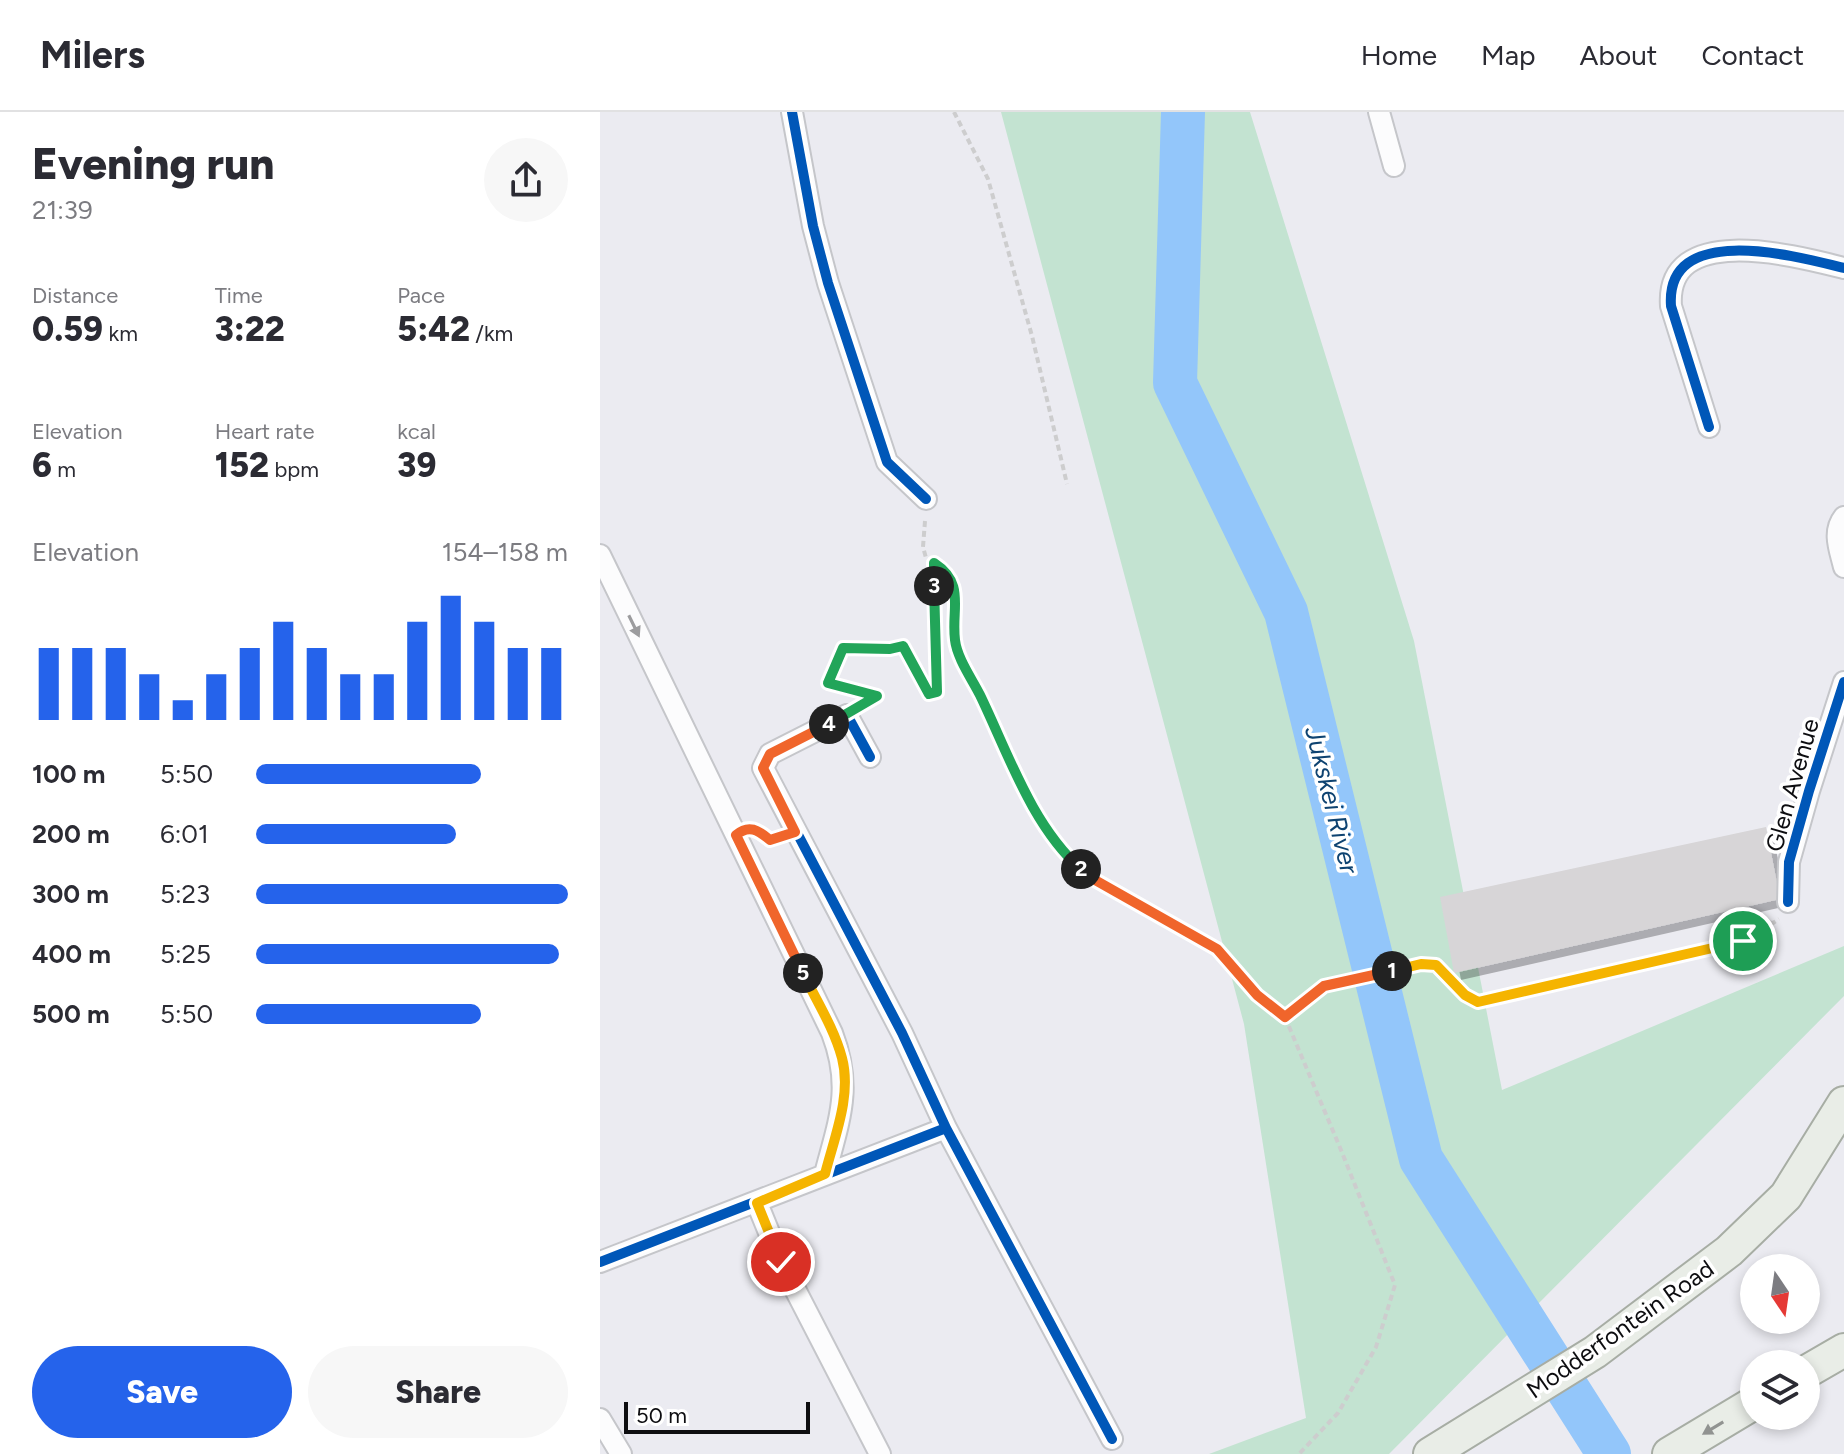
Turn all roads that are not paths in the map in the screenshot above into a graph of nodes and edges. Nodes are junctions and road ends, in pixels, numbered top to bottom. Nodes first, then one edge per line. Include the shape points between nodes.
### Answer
1 (792, 112) edge
2 (1379, 112) edge
3 (1394, 166) dead end
4 (1844, 268) edge
5 (1709, 427) dead end
6 (926, 499) road end
7 (1844, 517) edge
8 (600, 555) edge
9 (1844, 567) edge
10 (1844, 682) edge
11 (870, 757) dead end
12 (1788, 902) road end
13 (1838, 1114) edge
14 (946, 1128) junction
15 (825, 1174) junction
16 (757, 1203) junction
17 (600, 1262) edge
18 (1844, 1350) edge
19 (1820, 1364) edge
20 (1740, 1411) edge
21 (600, 1419) edge
22 (1112, 1439) dead end
23 (1671, 1453) edge
24 (621, 1454) edge
25 (880, 1454) edge
26 (1430, 1454) edge

1 - 6 street via 824,269 887,462
2 - 3 street
4 - 5 street via 1752,251 1707,254 1682,267 1670,292 1671,306
7 - 9 street via 1837,536
8 -> 15 street via 842,1059 842,1109
10 - 12 street, Glen Avenue via 1789,862
11 - 14 street via 847,715 770,754 763,768
13 - 26 main road, Modderfontein Road via 1786,1196 1729,1251 1595,1352
14 - 15 street
14 - 22 street
15 - 16 street
16 - 17 street
16 - 25 street via 781,1262
18 - 19 main road
20 -> 23 main road
21 - 24 street

